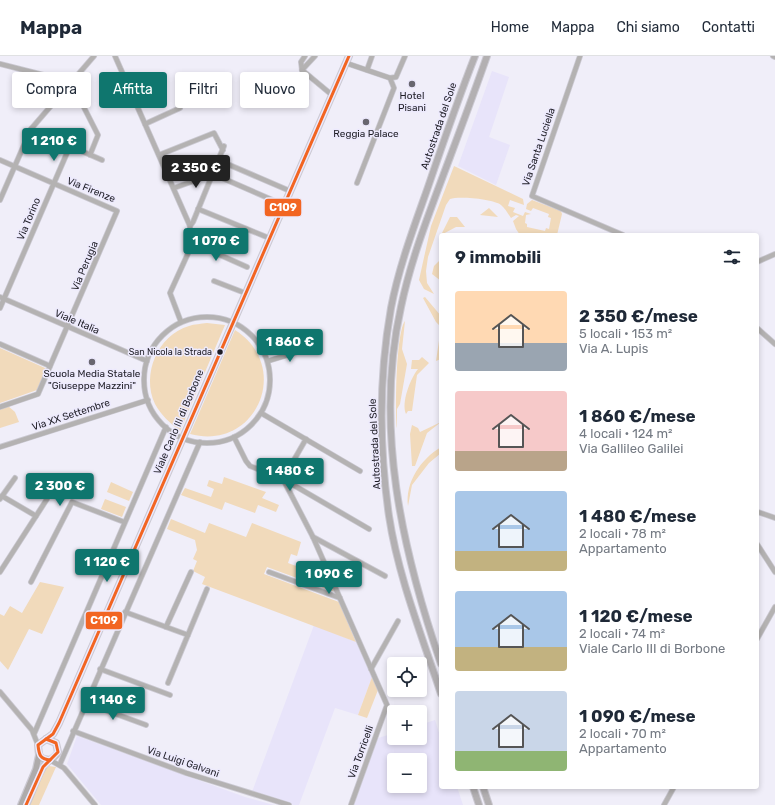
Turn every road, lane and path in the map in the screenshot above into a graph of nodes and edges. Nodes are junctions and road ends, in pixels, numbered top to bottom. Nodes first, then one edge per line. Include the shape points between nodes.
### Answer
1 (94, 56) edge
2 (115, 56) edge
3 (305, 56) edge
4 (315, 56) edge
5 (349, 56) edge
6 (372, 56) edge
7 (405, 56) edge
8 (475, 56) edge
9 (487, 56) edge
10 (580, 56) edge
11 (346, 63) junction
12 (0, 64) edge
13 (302, 70) junction
14 (367, 70) junction
15 (32, 72) edge
16 (80, 72) edge
17 (390, 78) junction
18 (332, 95) junction
19 (50, 108) edge
20 (84, 108) edge
21 (180, 108) dead end
22 (145, 124) junction
23 (32, 130) junction
24 (70, 146) junction
25 (90, 155) junction
26 (159, 155) junction
27 (0, 160) edge
28 (102, 160) dead end
29 (218, 160) junction
30 (14, 167) junction
31 (213, 174) junction
32 (357, 183) dead end
33 (54, 184) junction
34 (174, 188) junction
35 (290, 191) junction
36 (0, 200) edge
37 (284, 205) junction
38 (198, 209) junction
39 (117, 211) joint
40 (190, 226) junction
41 (618, 233) edge
42 (269, 238) junction
43 (191, 242) junction
44 (775, 254) edge
45 (759, 261) edge
46 (248, 266) dead end
47 (214, 281) dead end
48 (245, 293) junction
49 (2, 298) edge
50 (0, 308) edge
51 (181, 322) junction
52 (233, 322) junction
53 (68, 328) junction
54 (759, 330) edge
55 (0, 344) edge
56 (775, 344) edge
57 (311, 350) dead end
58 (147, 361) junction
59 (268, 361) junction
60 (50, 366) junction
61 (148, 400) junction
62 (0, 407) edge
63 (261, 413) junction
64 (166, 427) junction
65 (234, 437) junction
66 (183, 438) junction
67 (306, 439) junction
68 (200, 442) junction
69 (0, 447) edge
70 (360, 471) dead end
71 (14, 478) dead end
72 (283, 479) junction
73 (50, 487) dead end
74 (1, 497) edge
75 (759, 514) edge
76 (36, 516) junction
77 (775, 518) edge
78 (124, 522) junction
79 (369, 529) dead end
80 (313, 537) junction
81 (759, 547) edge
82 (0, 572) edge
83 (191, 572) dead end
84 (269, 572) dead end
85 (775, 572) edge
86 (385, 576) dead end
87 (31, 582) dead end
88 (207, 589) dead end
89 (340, 598) junction
90 (775, 607) edge
91 (125, 612) junction
92 (398, 621) dead end
93 (166, 627) junction
94 (188, 635) junction
95 (759, 635) edge
96 (439, 658) edge
97 (100, 669) junction
98 (371, 669) junction
99 (168, 683) dead end
100 (439, 688) edge
101 (0, 692) edge
102 (170, 695) dead end
103 (86, 703) junction
104 (59, 723) junction
105 (146, 725) dead end
106 (74, 731) junction
107 (33, 732) junction
108 (46, 739) junction
109 (56, 743) junction
110 (38, 745) junction
111 (58, 752) junction
112 (39, 755) junction
113 (50, 760) junction
114 (61, 765) junction
115 (474, 789) edge
116 (484, 789) edge
117 (673, 789) edge
118 (20, 805) edge
119 (26, 805) edge
120 (95, 805) edge
121 (289, 805) edge
122 (351, 805) edge
123 (479, 805) edge
124 (489, 805) edge
125 (664, 805) edge

1 - 16 street
2 - 22 street
3 - 13 street via 301,62
4 - 13 street
5 - 11 main road, Viale Carlo III di Borbone
6 - 14 street
7 - 17 street via 396,77
8 - 100 highway, Autostrada del Sole via 405,254 392,306 382,386 383,446 389,517 408,593
9 - 96 highway, Autostrada del Sole via 414,254 400,308 394,352 392,445 399,512 419,599
10 - 41 street, Via Santa Luciella via 532,196
11 - 14 street
11 - 18 main road, Viale Carlo III di Borbone
12 - 15 street
13 - 18 street
14 - 17 street
17 - 32 street via 394,88
18 - 35 main road, Viale Carlo III di Borbone
19 - 23 street
20 - 25 street via 98,136
21 - 22 street
22 - 26 street
23 - 24 street
23 - 30 street
24 - 25 street
24 - 33 street, Via Torino
25 - 28 street
26 - 29 street via 214,132 224,148
26 - 34 street
27 - 30 street, Via Firenze
29 - 31 street
29 - 35 street
30 - 33 street, Via Firenze
30 - 36 street
31 - 34 street
31 - 37 street
31 - 38 street
33 - 39 street, Via Firenze
33 - 49 street, Via Torino
34 - 40 street
35 - 37 main road, Viale Carlo III di Borbone
37 - 42 main road, Viale Carlo III di Borbone
38 - 40 street
38 - 42 street
39 - 53 street, Via Perugia
40 - 43 street
42 - 48 main road, Viale Carlo III di Borbone
43 - 46 street
43 - 51 street via 170,293
44 - 45 street
47 - 48 street
48 - 52 main road, Viale Carlo III di Borbone
49 - 50 street, Via Torino
49 - 53 street, Viale Italia
51 - 52 street via 207,316
51 - 58 street via 160,338
52 - 59 street via 255,338
52 - 66 main road, Viale Carlo III di Borbone
53 - 58 street, Viale Italia
53 - 60 street, Via Perugia
54 - 56 street
55 - 60 street
57 - 59 street
58 - 61 street via 144,374
59 - 63 street via 270,388
60 - 62 street, Via Perugia via 38,394
61 - 64 street
61 - 69 street, Via XX Settembre
63 - 65 street via 250,427
63 - 67 street
64 - 66 street
64 - 78 street
65 - 68 street via 223,441
65 - 72 street via 250,466
66 - 68 street
66 - 104 main road, Viale Carlo III di Borbone
67 - 70 street
67 - 72 street
68 - 91 street
71 - 74 street
72 - 79 street
72 - 80 street
73 - 76 street via 47,499
74 - 76 street
75 - 77 street
76 - 82 street
78 - 87 street via 72,502
78 - 107 street
80 - 86 street
80 - 89 street
81 - 85 street
83 - 93 street
84 - 89 street
88 - 94 street
89 - 98 street
90 - 95 street
91 - 93 street
91 - 97 street
92 - 98 street
93 - 94 street
94 - 99 street
97 - 102 street
97 - 103 street
98 - 122 street, Via Torricelli via 387,706
101 - 107 street
103 - 105 street
103 - 106 street
104 - 108 main road, Viale Carlo III di Borbone via 53,734
104 - 109 main road, Viale Carlo III di Borbone
106 - 114 street
106 - 121 street, Via Luigi Galvani via 186,773
107 - 108 street
107 - 110 street
108 - 109 main road
108 - 110 main road, Viale Carlo III di Borbone
109 - 111 main road, Viale Carlo III di Borbone
110 - 112 main road
111 - 113 main road
111 - 114 street
112 - 113 main road
112 - 118 main road via 36,769
113 - 114 street
113 - 119 main road via 43,767
114 - 120 street
115 - 123 highway
116 - 124 highway
117 - 125 street

